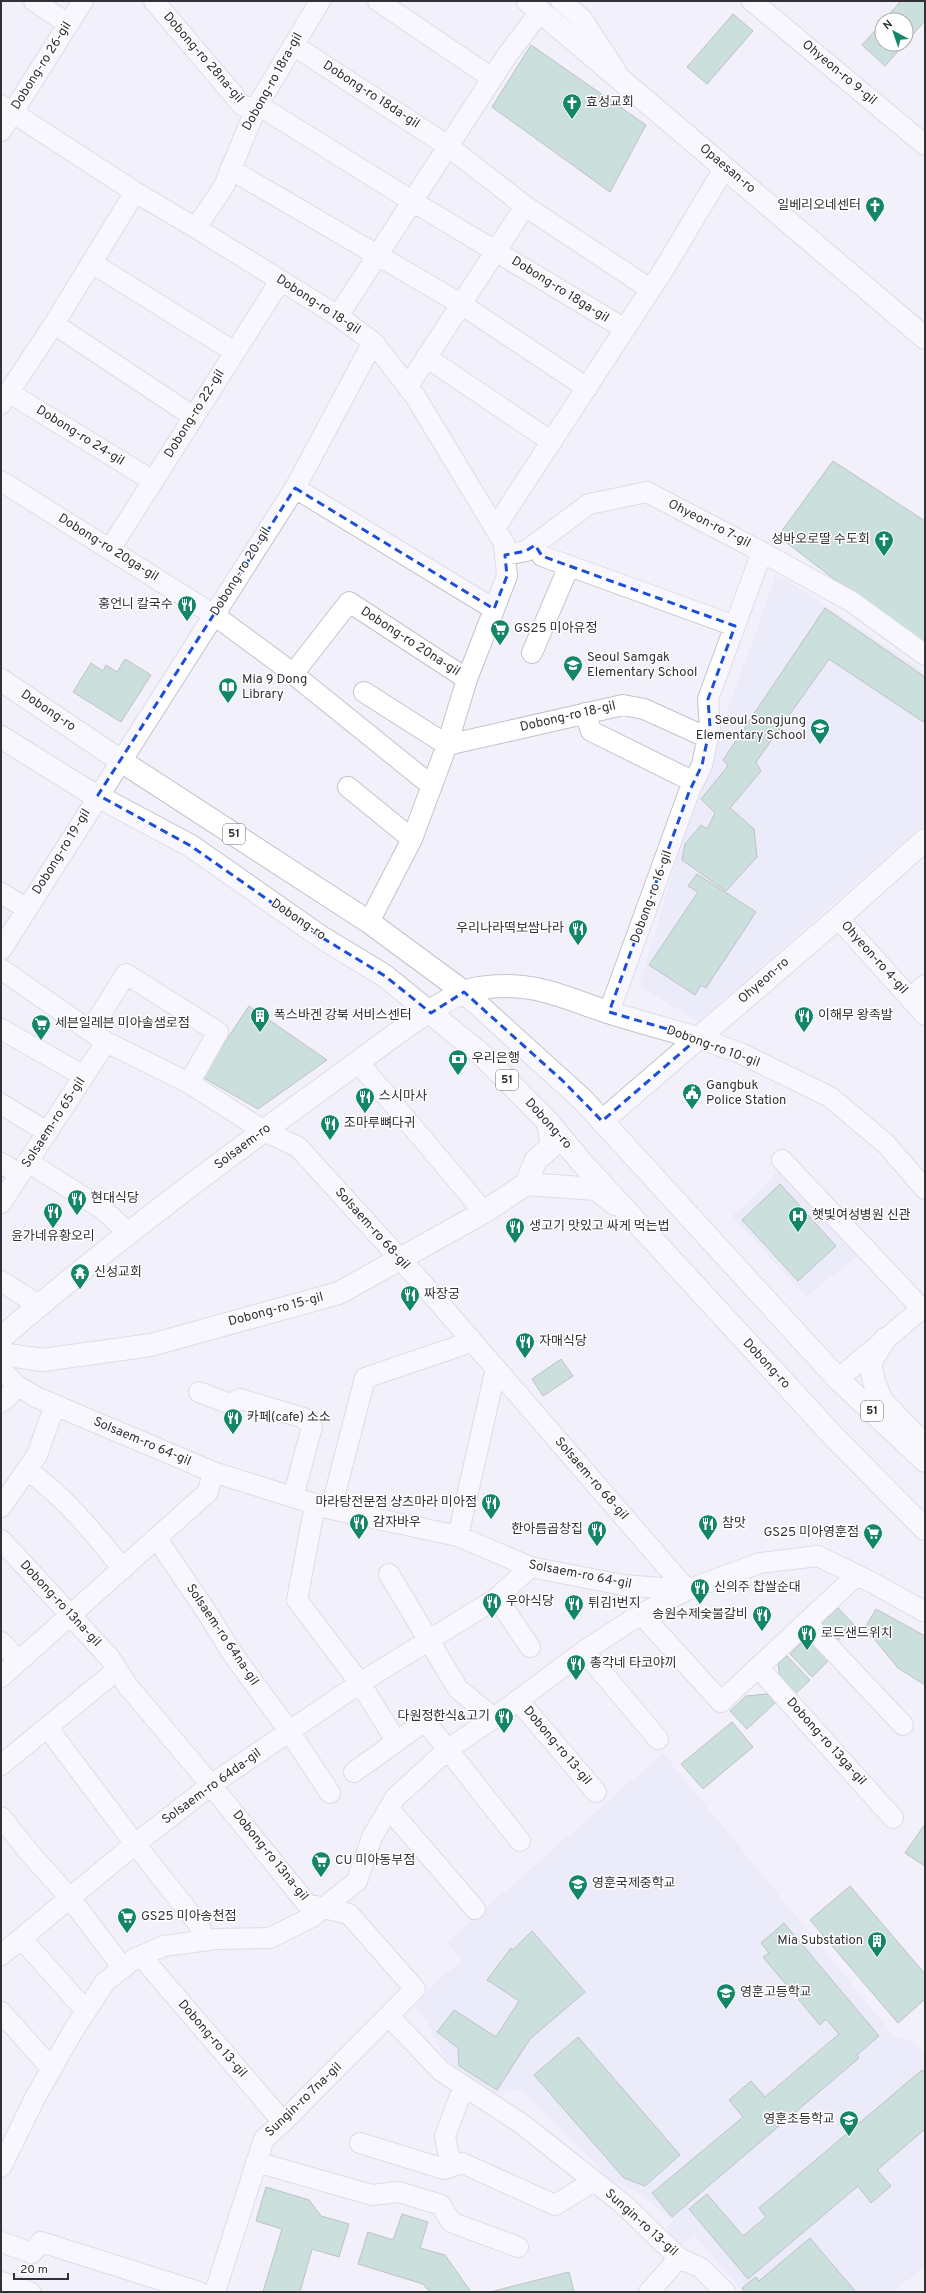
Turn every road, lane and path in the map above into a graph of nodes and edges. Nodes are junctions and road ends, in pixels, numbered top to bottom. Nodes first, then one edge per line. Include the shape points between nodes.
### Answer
1 (34, 1) edge
2 (83, 1) edge
3 (154, 1) edge
4 (320, 1) edge
5 (378, 1) edge
6 (561, 1) edge
7 (752, 1) edge
8 (534, 6) edge
9 (68, 24) junction
10 (293, 45) junction
11 (492, 78) junction
12 (623, 82) junction
13 (256, 108) junction
14 (7, 109) edge
15 (1, 131) edge
16 (925, 145) edge
17 (448, 146) junction
18 (725, 167) junction
19 (230, 169) junction
20 (134, 192) junction
21 (412, 201) junction
22 (525, 206) junction
23 (196, 228) junction
24 (496, 250) junction
25 (376, 256) junction
26 (92, 263) junction
27 (280, 281) junction
28 (650, 290) junction
29 (461, 304) junction
30 (338, 316) junction
31 (54, 324) junction
32 (624, 329) junction
33 (925, 338) edge
34 (374, 342) junction
35 (234, 352) junction
36 (426, 357) junction
37 (408, 386) junction
38 (587, 388) junction
39 (4, 398) edge
40 (194, 416) junction
41 (552, 442) junction
42 (1, 481) edge
43 (153, 481) junction
44 (295, 488) junction
45 (495, 528) junction
46 (535, 545) junction
47 (110, 549) junction
48 (762, 552) junction
49 (505, 556) junction
50 (569, 566) junction
51 (494, 608) junction
52 (214, 615) junction
53 (735, 626) junction
54 (532, 653) dead end
55 (925, 655) edge
56 (293, 674) junction
57 (466, 679) junction
58 (1, 680) edge
59 (364, 692) dead end
60 (585, 713) junction
61 (1, 737) edge
62 (708, 738) junction
63 (448, 745) junction
64 (121, 761) junction
65 (694, 782) junction
66 (432, 786) junction
67 (348, 787) dead end
68 (98, 795) junction
69 (412, 839) junction
70 (925, 840) edge
71 (1, 893) edge
72 (26, 908) junction
73 (838, 918) junction
74 (369, 922) junction
75 (1, 950) edge
76 (1, 969) edge
77 (925, 985) edge
78 (464, 992) junction
79 (910, 998) junction
80 (431, 1012) junction
81 (609, 1012) junction
82 (925, 1015) edge
83 (1, 1029) edge
84 (98, 1037) junction
85 (698, 1038) junction
86 (358, 1062) junction
87 (84, 1076) junction
88 (189, 1083) junction
89 (1, 1104) edge
90 (548, 1122) junction
91 (602, 1122) junction
92 (264, 1131) junction
93 (47, 1132) junction
94 (782, 1160) dead end
95 (1, 1163) edge
96 (24, 1168) junction
97 (526, 1184) junction
98 (925, 1189) edge
99 (1, 1203) edge
100 (484, 1212) junction
101 (629, 1214) junction
102 (129, 1234) junction
103 (399, 1259) junction
104 (1, 1281) edge
105 (38, 1305) junction
106 (923, 1307) edge
107 (1, 1338) edge
108 (470, 1338) junction
109 (886, 1339) junction
110 (1, 1354) edge
111 (496, 1368) junction
112 (1, 1369) edge
113 (838, 1379) junction
114 (16, 1385) junction
115 (199, 1392) dead end
116 (1, 1402) edge
117 (55, 1405) junction
118 (925, 1446) edge
119 (925, 1461) edge
120 (27, 1470) junction
121 (213, 1472) junction
122 (293, 1497) junction
123 (1, 1507) edge
124 (323, 1507) junction
125 (925, 1529) edge
126 (458, 1536) junction
127 (157, 1539) junction
128 (1, 1540) edge
129 (530, 1567) junction
130 (123, 1569) junction
131 (389, 1574) dead end
132 (857, 1575) junction
133 (687, 1590) junction
134 (497, 1598) junction
135 (925, 1612) edge
136 (70, 1614) junction
137 (641, 1614) junction
138 (806, 1622) junction
139 (430, 1640) junction
140 (1, 1642) edge
141 (530, 1647) dead end
142 (584, 1650) junction
143 (18, 1661) junction
144 (758, 1667) junction
145 (117, 1670) junction
146 (1, 1677) edge
147 (360, 1683) junction
148 (518, 1700) junction
149 (494, 1718) junction
150 (903, 1725) dead end
151 (47, 1727) junction
152 (289, 1731) junction
153 (658, 1739) dead end
154 (396, 1741) junction
155 (447, 1750) junction
156 (1, 1765) edge
157 (354, 1772) dead end
158 (212, 1785) junction
159 (596, 1792) dead end
160 (330, 1793) dead end
161 (389, 1808) junction
162 (893, 1818) dead end
163 (2, 1820) edge
164 (520, 1842) dead end
165 (135, 1844) junction
166 (70, 1898) junction
167 (324, 1907) junction
168 (475, 1909) dead end
169 (21, 1938) junction
170 (203, 1941) junction
171 (1, 1955) edge
172 (141, 1956) junction
173 (123, 1968) junction
174 (86, 2011) junction
175 (1, 2012) edge
176 (389, 2016) junction
177 (51, 2068) junction
178 (467, 2088) junction
179 (283, 2122) junction
180 (360, 2143) dead end
181 (2, 2161) edge
182 (256, 2162) junction
183 (451, 2167) junction
184 (594, 2181) junction
185 (1, 2242) edge
186 (518, 2247) dead end
187 (679, 2258) junction
188 (1, 2282) edge
189 (30, 2292) edge
190 (199, 2292) edge
191 (215, 2292) edge
192 (649, 2292) edge
193 (725, 2292) edge

1 - 9 street
2 - 9 street, Dobong-ro 26-gil
3 - 13 street, Dobong-ro 28na-gil via 243,106
4 - 10 street, Dobong-ro 18ra-gil
5 - 11 street
6 - 12 street via 582,19
7 - 16 street, Ohyeon-ro 9-gil
8 - 11 street
8 - 12 main road, Opaesan-ro
9 - 14 street, Dobong-ro 26-gil
10 - 13 street, Dobong-ro 18ra-gil
10 - 17 street, Dobong-ro 18da-gil
11 - 17 street
12 - 18 main road, Opaesan-ro
13 - 19 street, Dobong-ro 18ra-gil
13 - 21 street via 266,110
14 - 15 street, Dobong-ro 26-gil
14 - 20 street, Dobong-ro 18-gil
17 - 21 street
17 - 22 street, Dobong-ro 18da-gil
18 - 28 street, Dobong-ro 18ga-gil
18 - 33 main road, Opaesan-ro
19 - 23 street, Dobong-ro 18ra-gil via 224,186
19 - 25 street
20 - 23 street, Dobong-ro 18-gil
20 - 26 street, Dobong-ro 24-gil
21 - 24 street, Dobong-ro 18ga-gil
21 - 25 street
22 - 24 street
22 - 28 street
23 - 27 street, Dobong-ro 18-gil
24 - 29 street
24 - 32 street, Dobong-ro 18ga-gil
25 - 29 street
25 - 30 street
26 - 31 street, Dobong-ro 24-gil
26 - 35 street
27 - 30 street, Dobong-ro 18-gil
27 - 35 street, Dobong-ro 22-gil
28 - 32 street, Dobong-ro 18ga-gil
29 - 36 street
29 - 38 street
30 - 34 street, Dobong-ro 18-gil
31 - 39 street, Dobong-ro 24-gil
31 - 40 street
32 - 38 street, Dobong-ro 18ga-gil
34 - 37 street, Dobong-ro 18-gil
34 - 44 street, Dobong-ro 20-gil
35 - 40 street, Dobong-ro 22-gil
36 - 37 street
36 - 41 street
37 - 45 street, Dobong-ro 18-gil
38 - 41 street, Dobong-ro 18ga-gil
39 - 43 street, Dobong-ro 24-gil
40 - 43 street, Dobong-ro 22-gil
41 - 45 street, Dobong-ro 18ga-gil
42 - 47 street, Dobong-ro 20ga-gil
43 - 47 street, Dobong-ro 22-gil
44 - 51 street
44 - 52 street, Dobong-ro 20-gil
45 - 49 street, Dobong-ro 18-gil via 504,542
46 - 48 street, Ohyeon-ro 7-gil via 589,504 647,492
46 - 49 street, Ohyeon-ro 7-gil via 526,551
46 - 50 street via 542,556
47 - 52 street, Dobong-ro 20ga-gil
48 - 53 street, Dobong-ro 16-gil
48 - 55 street, Ohyeon-ro 7-gil via 852,602
49 - 51 street, Dobong-ro 18-gil via 507,576
50 - 53 street
50 - 54 street
51 - 57 street, Dobong-ro 18-gil
52 - 56 street
52 - 64 street, Dobong-ro 20-gil
53 - 62 street, Dobong-ro 16-gil via 708,699
56 - 57 street, Dobong-ro 20na-gil via 349,602
56 - 66 street
57 - 63 street, Dobong-ro 18-gil
58 - 64 main road, Dobong-ro / 51
59 - 63 street
60 - 62 street, Dobong-ro 18-gil via 623,705 644,709
60 - 63 street, Dobong-ro 18-gil
60 - 65 street via 590,731
61 - 68 main road, Dobong-ro / 51
62 - 65 street, Dobong-ro 16-gil via 702,765
63 - 66 street, Dobong-ro 18-gil
64 - 68 street, Dobong-ro 20-gil
64 - 74 main road, Dobong-ro / 51
65 - 81 street, Dobong-ro 16-gil
66 - 69 street, Dobong-ro 18-gil
67 - 69 street
68 - 72 street, Dobong-ro 19-gil
68 - 80 main road, Dobong-ro / 51 via 191,846 321,937 385,976
69 - 74 street, Dobong-ro 18-gil
70 - 73 main road, Ohyeon-ro
71 - 72 street, Dobong-ro 19-gil
72 - 75 street, Dobong-ro 19-gil
73 - 79 street, Ohyeon-ro 4-gil
73 - 85 main road, Ohyeon-ro
74 - 78 main road, Dobong-ro / 51
76 - 84 street, Solsaem-ro 68-gil
77 - 79 street, Ohyeon-ro 4-gil
78 - 80 main road, Solsaem-ro
78 - 81 main road, Dobong-ro 10-gil via 501,986 546,990
78 - 91 main road, Dobong-ro / 51 via 564,1082
79 - 82 street, Ohyeon-ro 4-gil
80 - 86 main road, Solsaem-ro
80 - 90 main road, Dobong-ro / 51 via 482,1055
81 - 85 main road, Dobong-ro 10-gil
83 - 87 street
84 - 87 street, Solsaem-ro 65-gil
84 - 88 street, Solsaem-ro 68-gil
84 - 88 street, Solsaem-ro 65-gil via 126,974 218,1032
85 - 91 main road, Ohyeon-ro
85 - 98 street, Dobong-ro 10-gil via 740,1053 830,1097 886,1144
86 - 92 main road, Solsaem-ro
86 - 100 street
87 - 93 street, Solsaem-ro 65-gil
88 - 92 street, Solsaem-ro 68-gil
89 - 93 street
90 - 97 main road via 552,1146 536,1160
90 - 101 main road, Dobong-ro / 51
91 - 113 main road, Dobong-ro / 51
92 - 102 main road, Solsaem-ro
92 - 103 street, Solsaem-ro 68-gil via 298,1147
93 - 96 street, Solsaem-ro 65-gil
94 - 106 street
95 - 96 street
96 - 99 street, Solsaem-ro 65-gil
96 - 102 street via 104,1210
97 - 100 main road, Dobong-ro 15-gil
97 - 101 main road via 596,1189
100 - 103 main road, Dobong-ro 15-gil
101 - 125 main road, Dobong-ro / 51 via 836,1440
102 - 105 main road, Solsaem-ro
103 - 108 street, Solsaem-ro 68-gil
103 - 110 main road, Dobong-ro 15-gil via 339,1293 151,1345 43,1360
104 - 105 street
105 - 107 main road, Solsaem-ro
106 - 109 street
108 - 111 street, Solsaem-ro 68-gil
108 - 124 street via 462,1345 365,1378
109 - 113 street
109 - 118 main road via 870,1363 874,1382 882,1401
111 - 126 street
111 - 133 street, Solsaem-ro 68-gil
112 - 114 street, Solsaem-ro 64-gil
113 - 119 main road, Dobong-ro / 51
114 - 116 street
114 - 117 street, Solsaem-ro 64-gil
115 - 122 street via 230,1404 240,1399 304,1418 312,1427
117 - 120 street via 37,1455
117 - 121 street, Solsaem-ro 64-gil
120 - 123 street
120 - 130 street via 49,1486 102,1542
121 - 122 street, Solsaem-ro 64-gil
121 - 127 street via 208,1492
122 - 124 street, Solsaem-ro 64-gil
124 - 126 street, Solsaem-ro 64-gil
124 - 147 street via 297,1600
126 - 129 street, Solsaem-ro 64-gil
127 - 130 street
127 - 152 street, Solsaem-ro 64na-gil via 232,1653
128 - 136 street, Dobong-ro 13na-gil
129 - 133 street, Solsaem-ro 64-gil via 623,1585
129 - 134 street, Solsaem-ro 64da-gil
130 - 136 street
131 - 139 street
132 - 133 street, Dobong-ro 13-gil via 818,1556 760,1562
132 - 135 street, Dobong-ro 13-gil
132 - 138 street
133 - 137 street, Dobong-ro 13-gil
134 - 139 street, Solsaem-ro 64da-gil
134 - 141 street
136 - 143 street
136 - 145 street, Dobong-ro 13na-gil via 109,1657
137 - 142 street, Dobong-ro 13-gil
137 - 144 street via 721,1702
138 - 144 street
138 - 150 street
139 - 147 street, Solsaem-ro 64da-gil
139 - 149 street via 458,1688
140 - 143 street
142 - 148 street, Dobong-ro 13-gil
142 - 153 street
143 - 146 street
144 - 162 street, Dobong-ro 13ga-gil
145 - 151 street
145 - 158 street, Dobong-ro 13na-gil
147 - 152 street, Solsaem-ro 64da-gil
147 - 154 street
148 - 149 street, Dobong-ro 13-gil
148 - 159 street, Dobong-ro 13-gil
149 - 155 street, Dobong-ro 13-gil
151 - 156 street
151 - 165 street
152 - 158 street, Solsaem-ro 64da-gil
152 - 160 street
154 - 155 street via 425,1721
154 - 157 street
155 - 161 street, Dobong-ro 13-gil via 396,1798
155 - 164 street
158 - 165 street, Solsaem-ro 64da-gil
158 - 167 street, Dobong-ro 13na-gil via 307,1904
161 - 167 street, Dobong-ro 13-gil via 372,1837 357,1881
161 - 168 street
163 - 166 street
165 - 166 street, Solsaem-ro 64da-gil
165 - 170 street via 200,1926
166 - 169 street, Solsaem-ro 64da-gil
166 - 173 street
167 - 170 street, Dobong-ro 13-gil via 312,1917 270,1938
167 - 176 street, Dobong-ro 13na-gil via 349,1914 415,1989
169 - 171 street, Solsaem-ro 64da-gil
169 - 174 street
170 - 172 street, Dobong-ro 13-gil via 164,1946
172 - 173 street, Dobong-ro 13-gil
172 - 179 street, Dobong-ro 13-gil
173 - 174 street, Dobong-ro 13-gil via 105,1982
174 - 177 street, Dobong-ro 13-gil
175 - 177 street
176 - 178 street, Sungin-ro 13-gil via 441,2071
176 - 179 street, Sungin-ro 7na-gil
177 - 181 street, Dobong-ro 13-gil
178 - 183 street via 460,2096 445,2136
178 - 184 street, Sungin-ro 13-gil via 522,2124
179 - 182 street, Sungin-ro 7na-gil via 264,2138
180 - 183 street, Sungin-ro 13-gil via 444,2169
182 - 186 street via 372,2195 399,2192 441,2205 450,2222
182 - 191 street, Sungin-ro 7na-gil
183 - 184 street, Sungin-ro 13-gil via 462,2163 554,2205
184 - 187 street, Sungin-ro 13-gil via 622,2203
185 - 190 street via 32,2253 41,2242
187 - 192 street
187 - 193 street, Sungin-ro 13-gil via 701,2268
188 - 189 street

